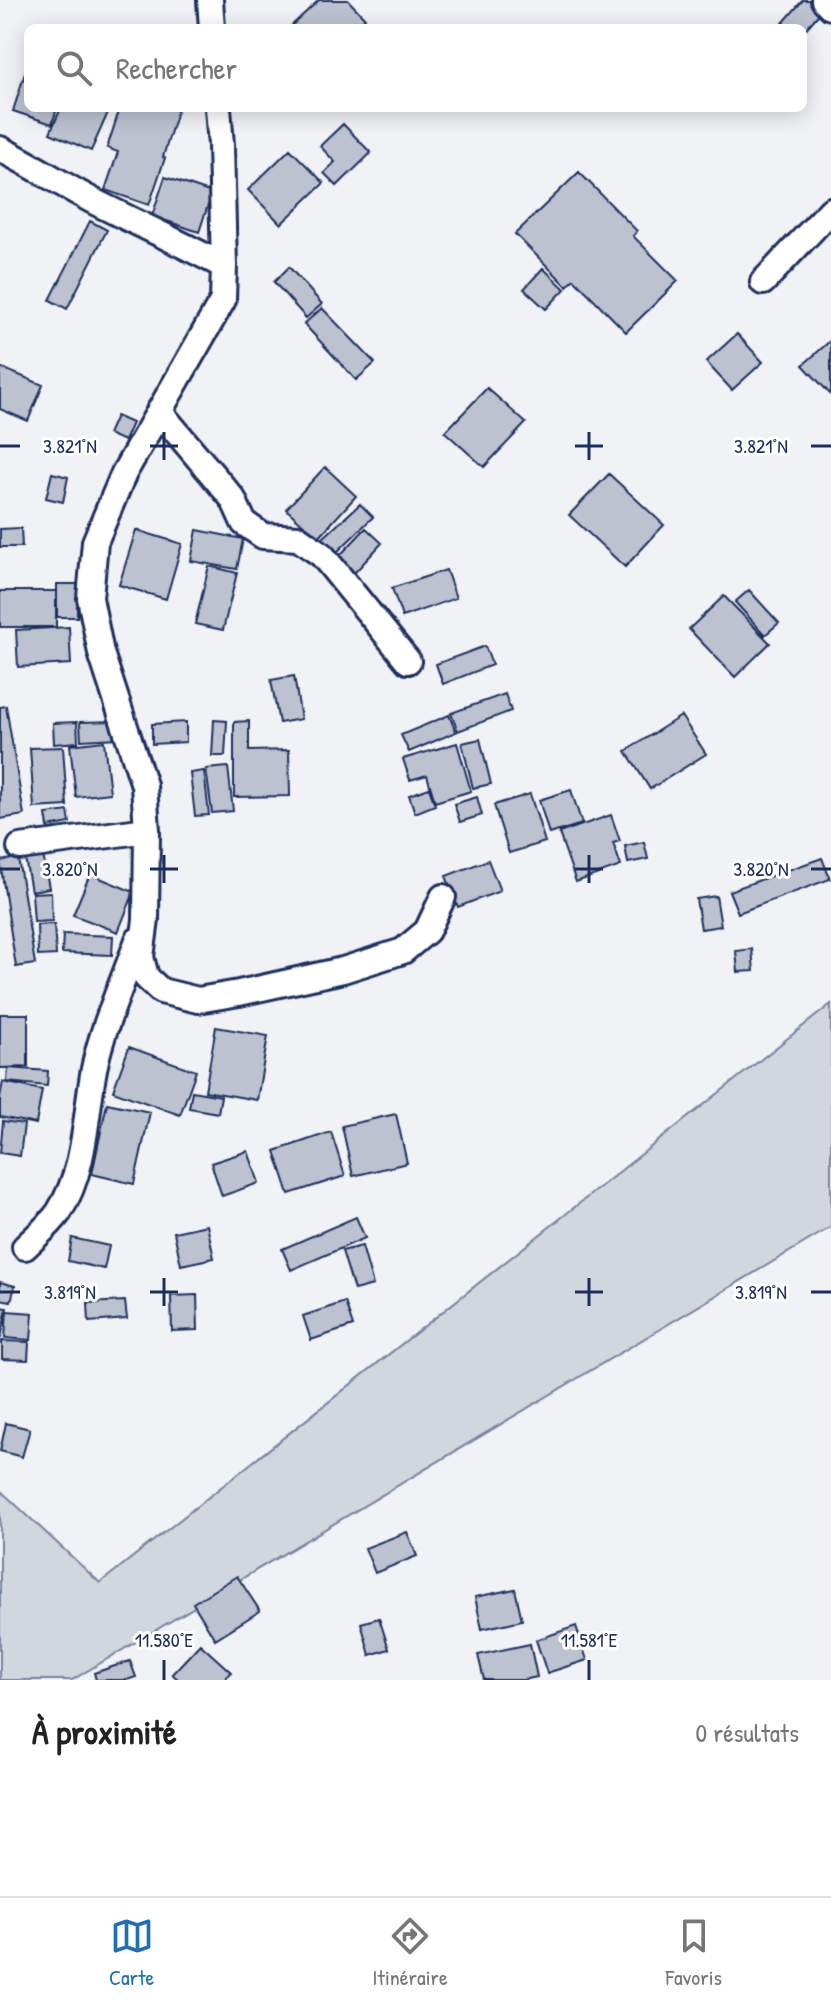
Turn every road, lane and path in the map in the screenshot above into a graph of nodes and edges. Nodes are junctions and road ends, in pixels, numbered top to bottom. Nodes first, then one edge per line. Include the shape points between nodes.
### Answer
1 (210, 0) edge
2 (824, 0) edge
3 (831, 7) edge
4 (212, 24) edge
5 (218, 112) edge
6 (0, 149) edge
7 (831, 210) edge
8 (224, 266) junction
9 (763, 282) dead end
10 (159, 411) junction
11 (408, 661) dead end
12 (147, 830) junction
13 (20, 847) dead end
14 (443, 897) dead end
15 (146, 920) junction
16 (25, 1247) dead end

1 - 4 street
2 - 3 street
5 - 8 street
6 - 8 street
7 - 9 street
8 - 10 street via 223,300
10 - 11 street via 233,499 244,523 263,536 298,538 322,555
10 - 12 street via 124,473 95,542 90,598 101,653 144,785
12 - 13 street
12 - 15 street
14 - 15 street via 427,931 403,951 343,970 198,1000 161,991 146,977 141,957
15 - 16 street via 94,1069 74,1182 58,1214

